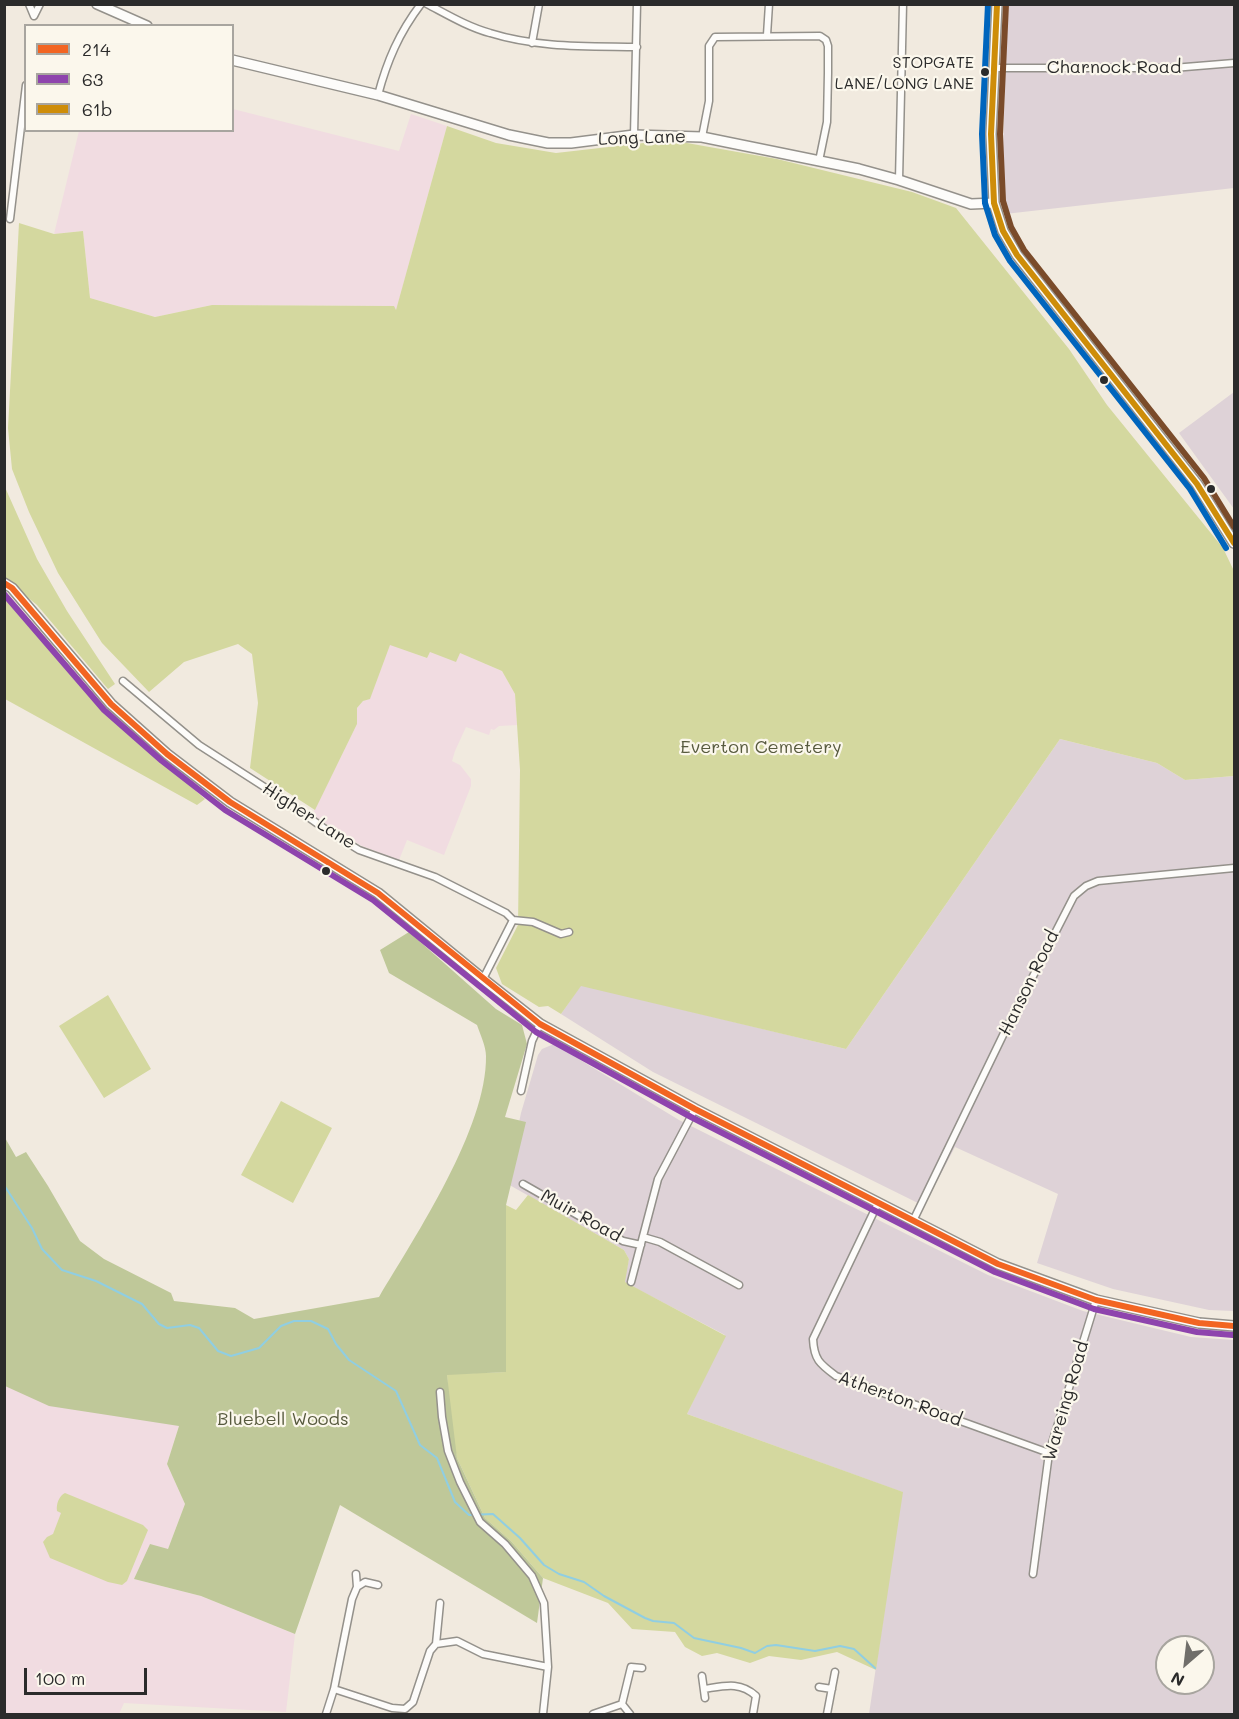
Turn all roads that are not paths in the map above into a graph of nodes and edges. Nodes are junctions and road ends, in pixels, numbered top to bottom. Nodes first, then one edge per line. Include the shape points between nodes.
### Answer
1 (28, 4) edge
2 (40, 4) edge
3 (98, 4) edge
4 (421, 4) edge
5 (428, 4) edge
6 (539, 4) edge
7 (638, 4) edge
8 (769, 4) edge
9 (903, 4) edge
10 (997, 4) edge
11 (34, 16) junction
12 (33, 24) edge
13 (143, 24) edge
14 (767, 35) junction
15 (532, 43) junction
16 (637, 46) junction
17 (234, 60) edge
18 (1234, 63) edge
19 (994, 68) junction
20 (378, 95) junction
21 (24, 103) edge
22 (634, 135) junction
23 (702, 137) junction
24 (819, 160) junction
25 (899, 180) junction
26 (994, 203) junction
27 (10, 219) dead end
28 (1234, 543) edge
29 (4, 583) edge
30 (123, 681) dead end
31 (1234, 868) edge
32 (513, 920) junction
33 (569, 932) dead end
34 (483, 980) junction
35 (540, 1024) junction
36 (521, 1091) dead end
37 (695, 1109) junction
38 (523, 1184) dead end
39 (878, 1203) junction
40 (913, 1221) junction
41 (643, 1236) junction
42 (641, 1245) junction
43 (631, 1282) dead end
44 (739, 1285) dead end
45 (1096, 1300) junction
46 (1234, 1326) edge
47 (440, 1392) dead end
48 (1049, 1453) junction
49 (356, 1574) dead end
50 (1033, 1574) dead end
51 (378, 1585) dead end
52 (357, 1587) junction
53 (440, 1603) dead end
54 (435, 1644) junction
55 (548, 1667) junction
56 (642, 1668) dead end
57 (835, 1672) dead end
58 (702, 1676) dead end
59 (819, 1687) dead end
60 (334, 1689) junction
61 (704, 1689) junction
62 (832, 1689) junction
63 (705, 1698) dead end
64 (622, 1704) junction
65 (405, 1712) edge
66 (326, 1714) edge
67 (543, 1714) edge
68 (593, 1714) edge
69 (630, 1714) edge
70 (753, 1714) edge
71 (827, 1714) edge

1 - 11 street
2 - 11 street
3 - 13 street
4 - 20 street via 393,49
5 - 15 street via 489,33
6 - 15 street
7 - 16 street
8 - 14 street
9 - 25 street
10 - 19 street
11 - 12 street
14 - 23 street via 711,40 709,101
14 - 24 street via 820,36 826,40 826,122
15 - 16 street
16 - 22 street
17 - 20 street, Long Lane
18 - 19 street, Charnock Road via 1173,68
19 - 26 street
20 - 22 street, Long Lane via 548,143
21 - 27 street
22 - 23 street, Long Lane
23 - 24 street, Long Lane
24 - 25 street, Long Lane
25 - 26 street, Long Lane via 971,204
26 - 28 street via 1003,231 1017,255 1197,484
29 - 34 street via 111,704 167,754 230,802 378,893
30 - 32 street, Higher Lane via 200,746 359,850 435,877
31 - 40 street, Hanson Road via 1098,881 1074,896
32 - 33 street, Higher Lane via 533,922 561,934
32 - 34 street
34 - 35 street
35 - 36 street via 532,1041
35 - 37 street
37 - 39 street
37 - 41 street, Muir Road via 658,1179
38 - 42 street, Muir Road via 623,1241
39 - 40 street
39 - 48 street, Atherton Road via 813,1339 814,1354 821,1366 836,1376
40 - 45 street via 998,1264
41 - 42 street, Muir Road
41 - 44 street, Muir Road
42 - 43 street, Muir Road
45 - 46 street via 1199,1323
45 - 48 street, Wareing Road
47 - 55 street via 448,1451 460,1482 480,1522 532,1576 544,1603
48 - 50 street, Wareing Road
49 - 52 street
51 - 52 street via 365,1582
52 - 60 street
53 - 54 street
54 - 55 street via 457,1641 483,1654
54 - 65 street via 413,1702
55 - 67 street
56 - 64 street via 631,1666
57 - 62 street
58 - 61 street
59 - 62 street
60 - 65 street
60 - 66 street
61 - 63 street
61 - 70 street via 734,1685 748,1689 756,1696
62 - 71 street
64 - 68 street
64 - 69 street

